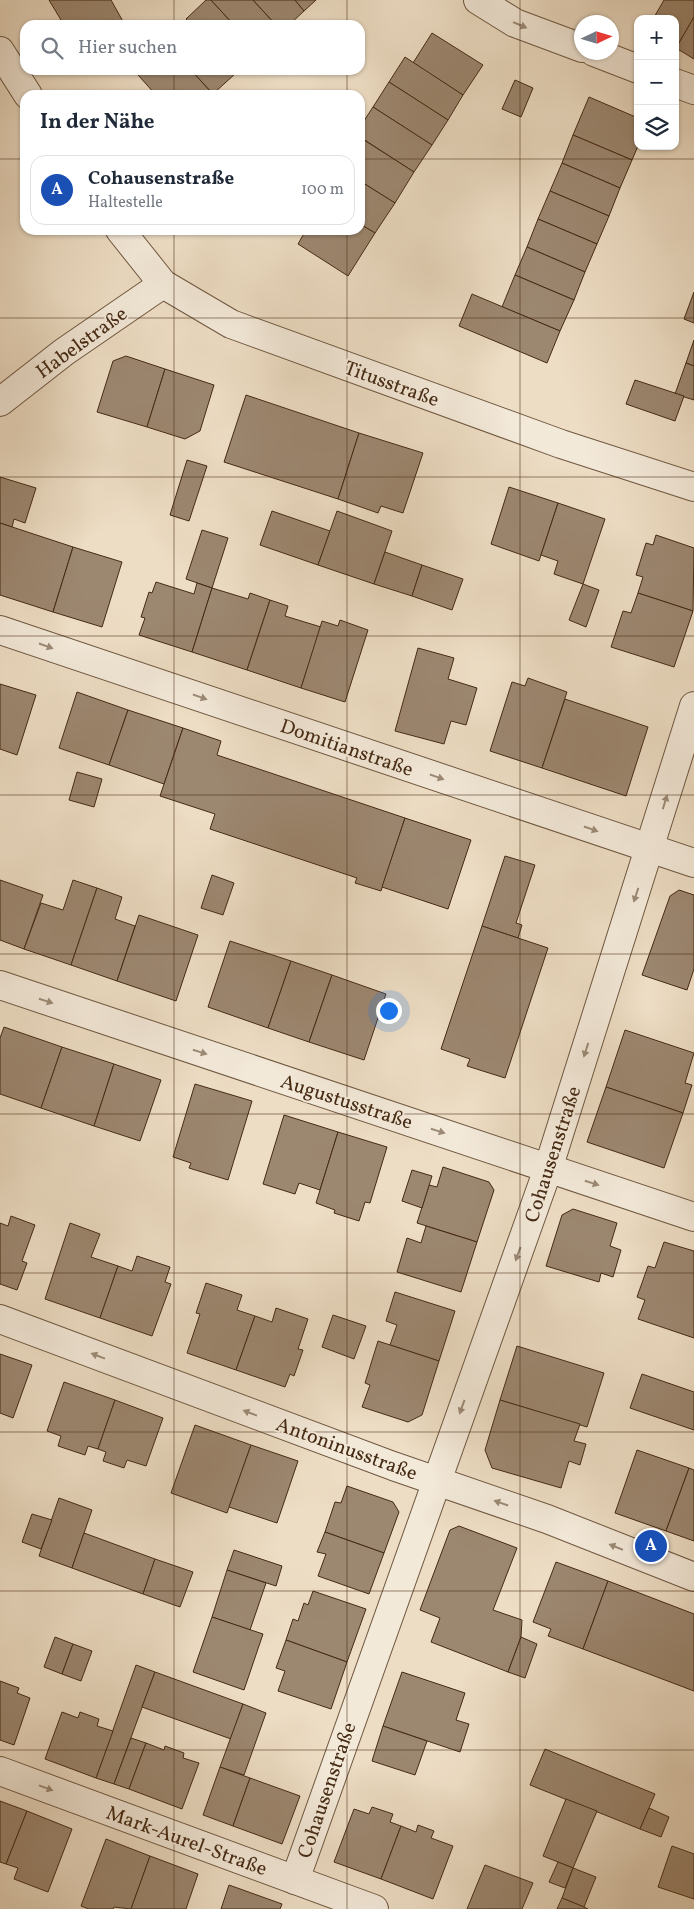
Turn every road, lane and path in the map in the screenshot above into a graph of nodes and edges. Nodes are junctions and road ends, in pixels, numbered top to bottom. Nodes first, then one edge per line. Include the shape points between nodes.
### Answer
1 (478, 0) edge
2 (574, 45) edge
3 (0, 51) edge
4 (615, 60) edge
5 (634, 67) edge
6 (679, 84) edge
7 (25, 90) edge
8 (694, 90) edge
9 (124, 235) edge
10 (163, 284) junction
11 (0, 402) edge
12 (694, 487) edge
13 (0, 630) edge
14 (694, 706) edge
15 (650, 849) junction
16 (694, 863) edge
17 (0, 985) edge
18 (548, 1168) junction
19 (694, 1217) edge
20 (0, 1319) edge
21 (435, 1480) junction
22 (694, 1577) edge
23 (0, 1771) edge
24 (295, 1880) junction
25 (374, 1909) edge

1 -> 2 street via 515,23
3 - 7 street
4 - 5 street
6 - 8 street
9 - 10 street, Titusstraße
10 - 11 street, Habelstraße via 64,352
10 - 12 street, Titusstraße via 231,324 561,444
13 -> 15 street, Domitianstraße
15 -> 14 street, Cohausenstraße
15 - 16 street, Domitianstraße
15 -> 18 street, Cohausenstraße
17 -> 18 street, Augustusstraße
18 -> 19 street, Augustusstraße
18 -> 21 street, Cohausenstraße
21 -> 20 street, Antoninusstraße
22 -> 21 street, Antoninusstraße via 547,1519
21 - 24 street, Cohausenstraße
23 -> 24 street, Mark-Aurel-Straße
24 - 25 street, Mark-Aurel-Straße

